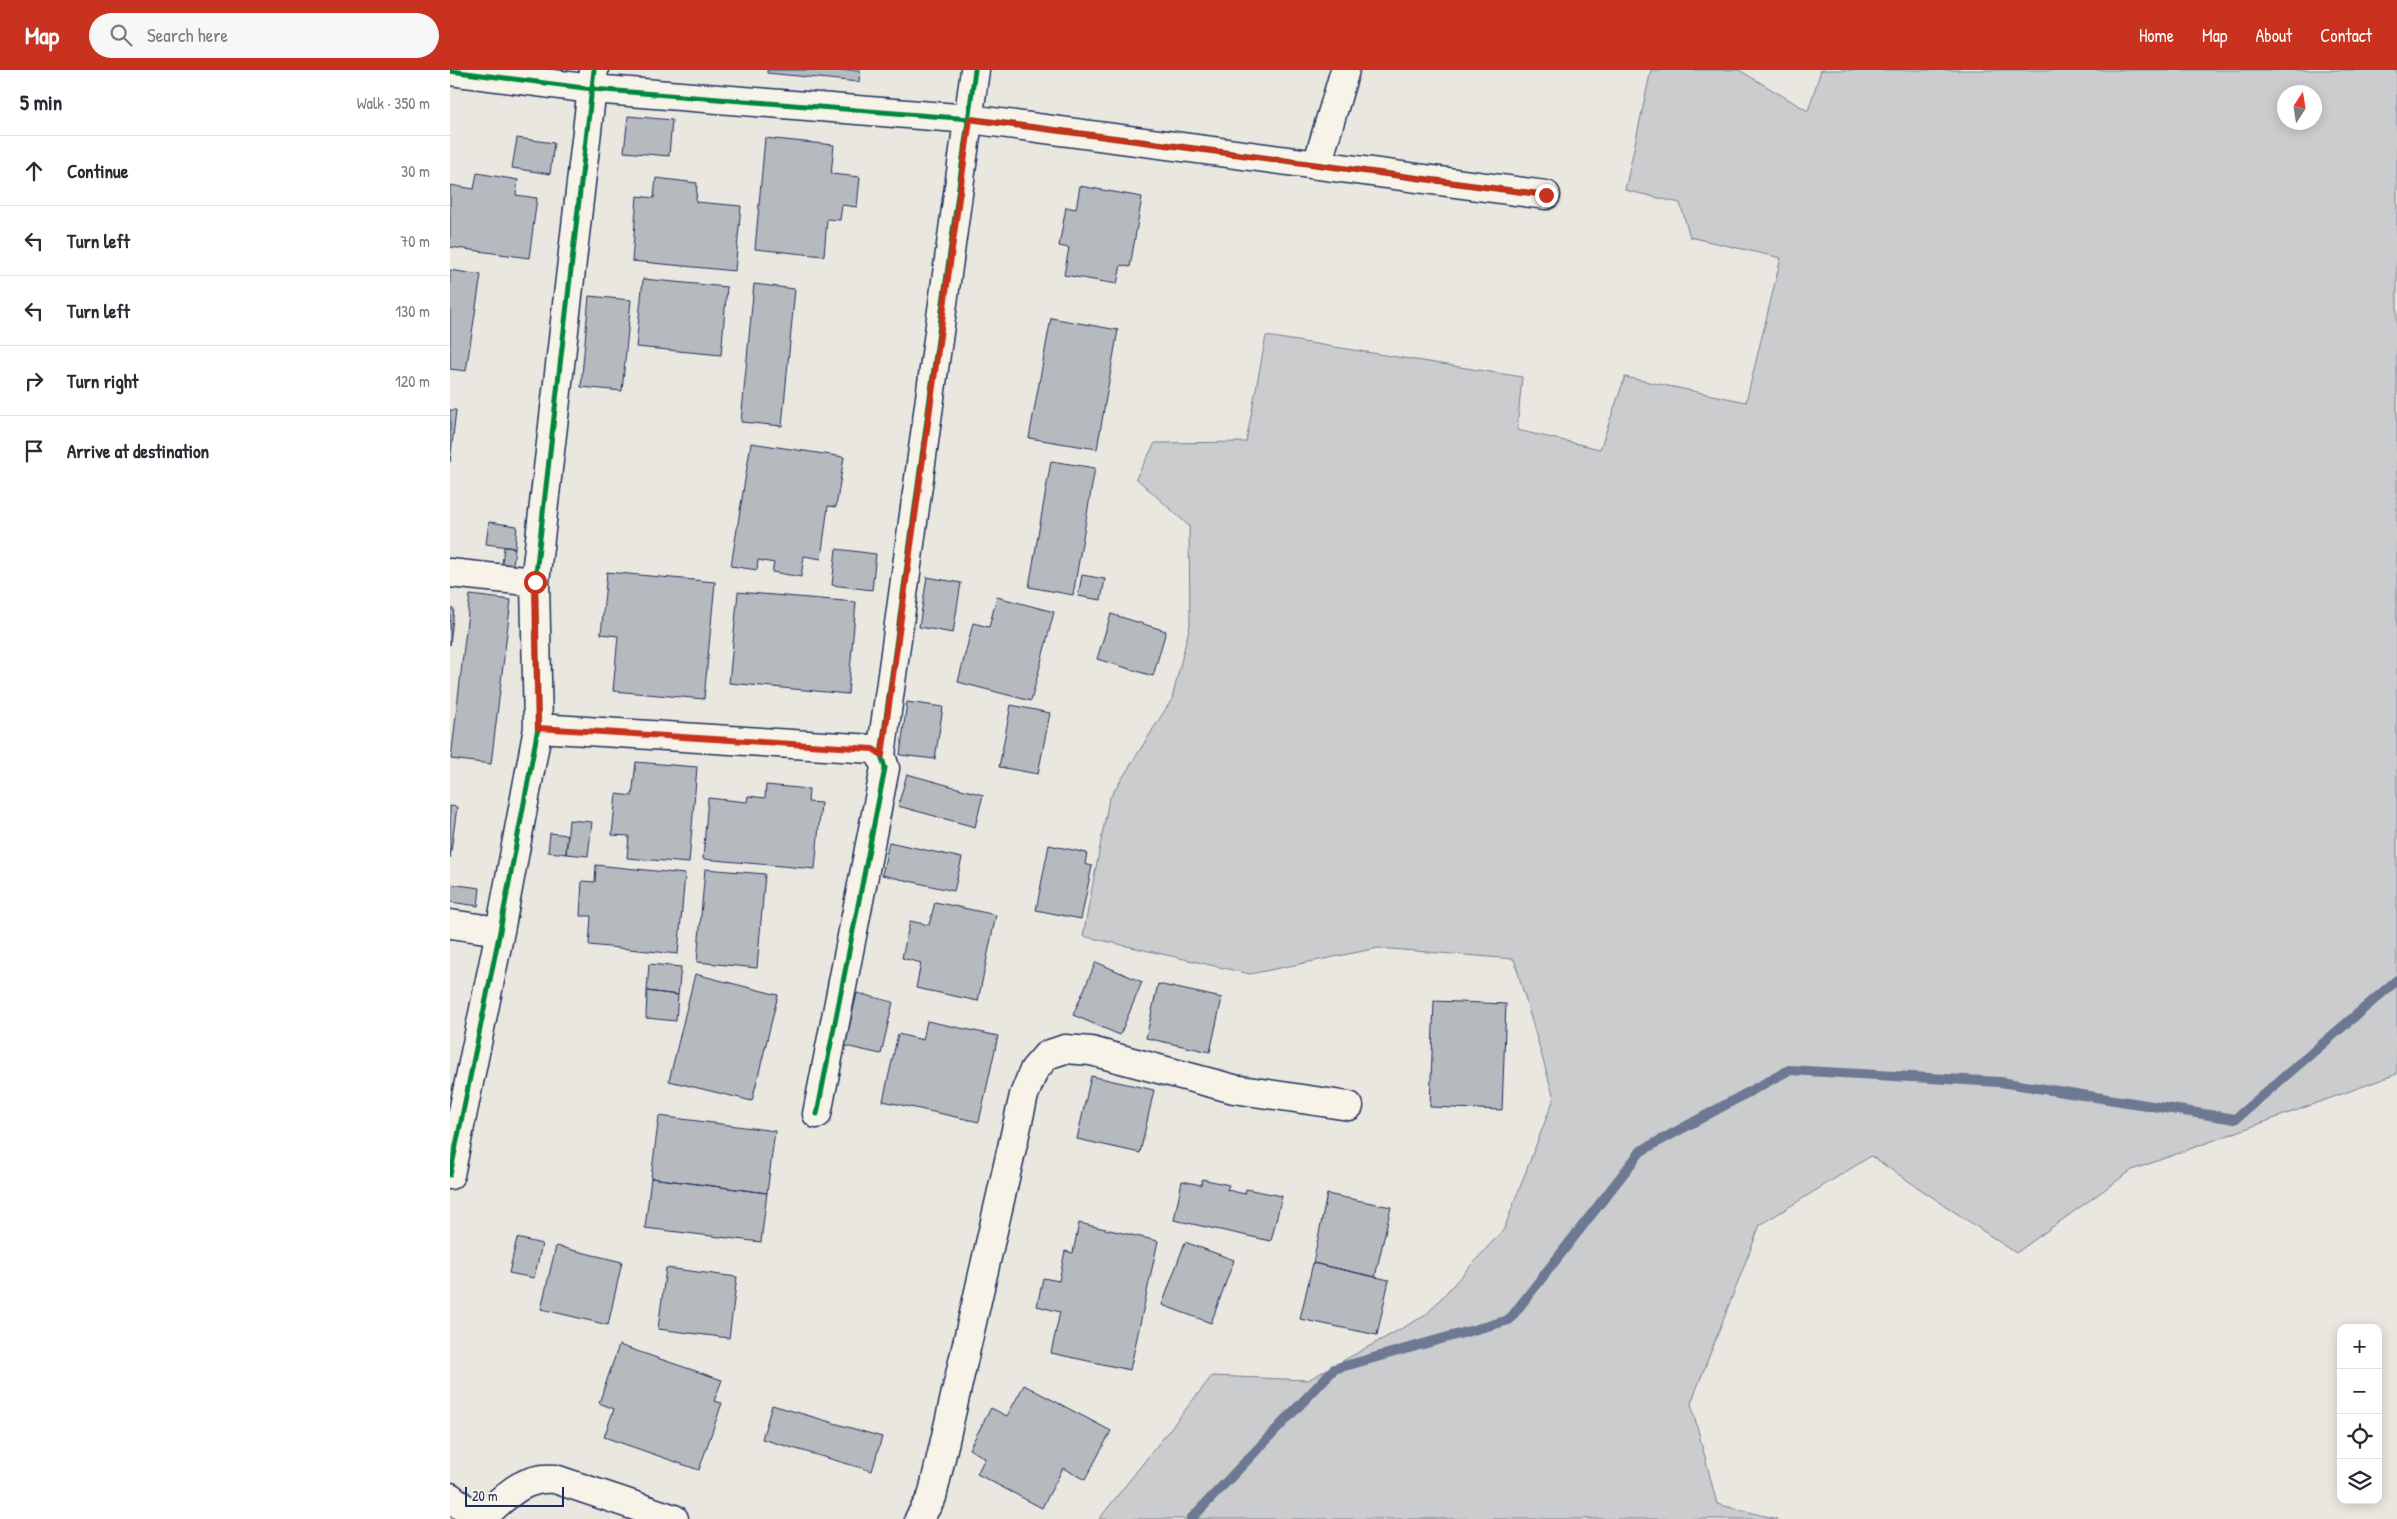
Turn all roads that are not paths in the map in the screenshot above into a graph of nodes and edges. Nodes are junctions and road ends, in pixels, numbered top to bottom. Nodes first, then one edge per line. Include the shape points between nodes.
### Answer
1 (975, 70) edge
2 (1345, 70) edge
3 (450, 71) edge
4 (593, 79) edge
5 (970, 119) junction
6 (1317, 164) junction
7 (1546, 195) dead end
8 (450, 573) edge
9 (535, 582) junction
10 (538, 728) junction
11 (882, 755) junction
12 (450, 924) edge
13 (500, 930) junction
14 (1349, 1106) dead end
15 (817, 1114) dead end
16 (450, 1175) edge
17 (450, 1497) edge
18 (479, 1519) edge
19 (674, 1519) edge
20 (919, 1519) edge

1 - 5 street
2 - 6 street
3 - 4 street
4 - 5 street
4 - 9 street
5 - 6 street
5 - 11 street
6 - 7 street
8 - 9 street
9 - 10 street
10 - 11 street via 873,749
10 - 13 street
11 - 15 street via 885,768
12 - 13 street
13 - 16 street
14 - 20 street via 1234,1089 1091,1051 1065,1049 1047,1055 1034,1070 1024,1095 932,1496
17 - 18 street
18 - 19 street via 520,1485 546,1478

